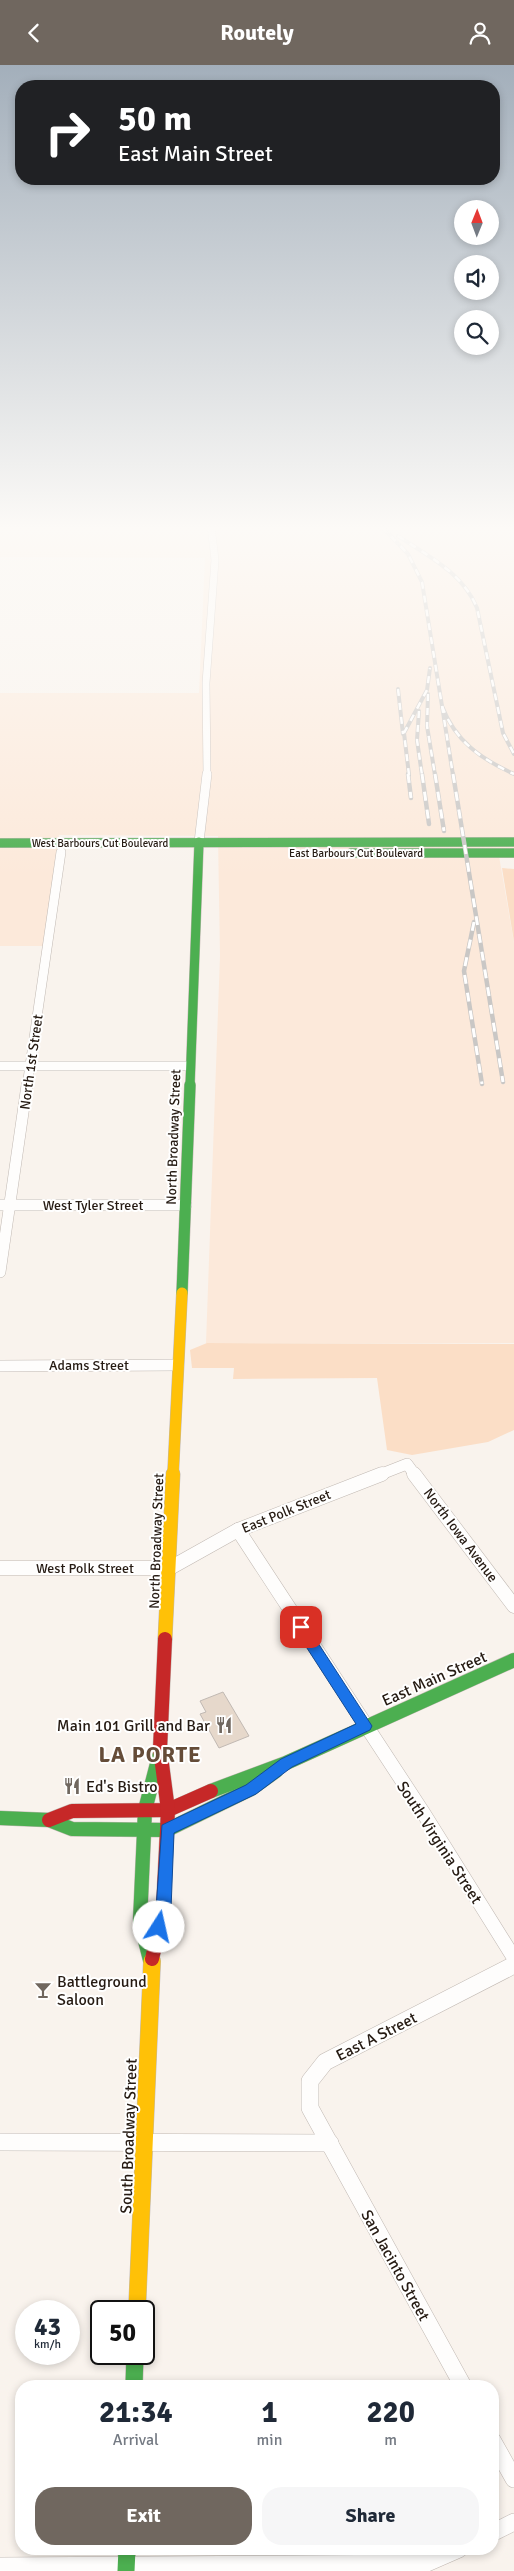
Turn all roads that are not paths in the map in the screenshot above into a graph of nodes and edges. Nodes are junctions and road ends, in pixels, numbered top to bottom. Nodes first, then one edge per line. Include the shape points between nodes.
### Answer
1 (209, 643) edge
2 (514, 842) edge
3 (0, 843) edge
4 (199, 847) junction
5 (422, 847) junction
6 (61, 852) junction
7 (0, 853) edge
8 (514, 853) edge
9 (190, 1065) junction
10 (0, 1066) edge
11 (30, 1066) junction
12 (5, 1205) edge
13 (186, 1205) junction
14 (0, 1272) edge
15 (178, 1365) junction
16 (0, 1366) edge
17 (407, 1464) joint
18 (238, 1530) junction
19 (0, 1568) edge
20 (170, 1568) junction
21 (514, 1606) edge
22 (514, 1661) edge
23 (365, 1726) junction
24 (160, 1749) junction
25 (286, 1763) junction
26 (145, 1810) junction
27 (168, 1810) junction
28 (0, 1819) edge
29 (49, 1820) junction
30 (144, 1830) junction
31 (167, 1830) junction
32 (514, 1958) edge
33 (151, 1962) junction
34 (514, 1965) edge
35 (0, 2142) edge
36 (144, 2142) junction
37 (330, 2143) junction
38 (137, 2300) edge
39 (135, 2365) edge
40 (134, 2380) edge
41 (460, 2380) edge
42 (499, 2452) edge
43 (514, 2479) edge
44 (514, 2522) edge
45 (499, 2530) edge
46 (446, 2555) edge
47 (126, 2562) edge
48 (0, 2566) edge

1 - 4 street, North Broadway Street via 206,683 208,763
2 - 5 street, East Barbours Cut Boulevard
3 - 4 street, West Barbours Cut Boulevard
4 - 5 street, East Barbours Cut Boulevard
4 - 6 street, West Barbours Cut Boulevard
4 - 9 street, North Broadway Street
5 - 8 street, East Barbours Cut Boulevard
6 - 7 street, West Barbours Cut Boulevard
6 - 11 street, North 1st Street
9 - 11 street
9 - 13 street, North Broadway Street
10 - 11 street
11 - 12 street, North 1st Street
12 - 13 street, West Tyler Street
12 - 14 street, North 1st Street
13 - 15 street, North Broadway Street
15 - 16 street, Adams Street
15 - 20 street, North Broadway Street
17 - 18 street, East Polk Street
17 - 21 street, North Iowa Avenue
18 - 20 street, East Polk Street
18 - 23 street, South Virginia Street
19 - 20 street, West Polk Street
20 - 24 street, North Broadway Street
22 - 23 street, East Main Street
23 - 25 street, East Main Street
23 - 32 street, South Virginia Street
24 - 26 street, North Broadway Street
24 - 27 street, North Broadway Street
25 - 27 street, East Main Street
25 - 31 street, East Main Street via 251,1789
26 - 27 street
26 - 29 street via 72,1811
26 - 30 street, South Broadway Street
27 - 31 street, South Broadway Street
28 - 29 street
29 - 30 street via 72,1829
30 - 31 street
30 - 33 street, South Broadway Street via 140,1921
31 - 33 street, South Broadway Street via 163,1909
33 - 36 street, South Broadway Street
34 - 37 street, East A Street via 326,2062 310,2081 310,2108
35 - 36 street
36 - 37 street
36 - 38 street, South Broadway Street
37 - 41 street, San Jacinto Street
39 - 40 street
42 - 43 street
44 - 45 street
46 - 47 street via 428,2563
47 - 48 street

